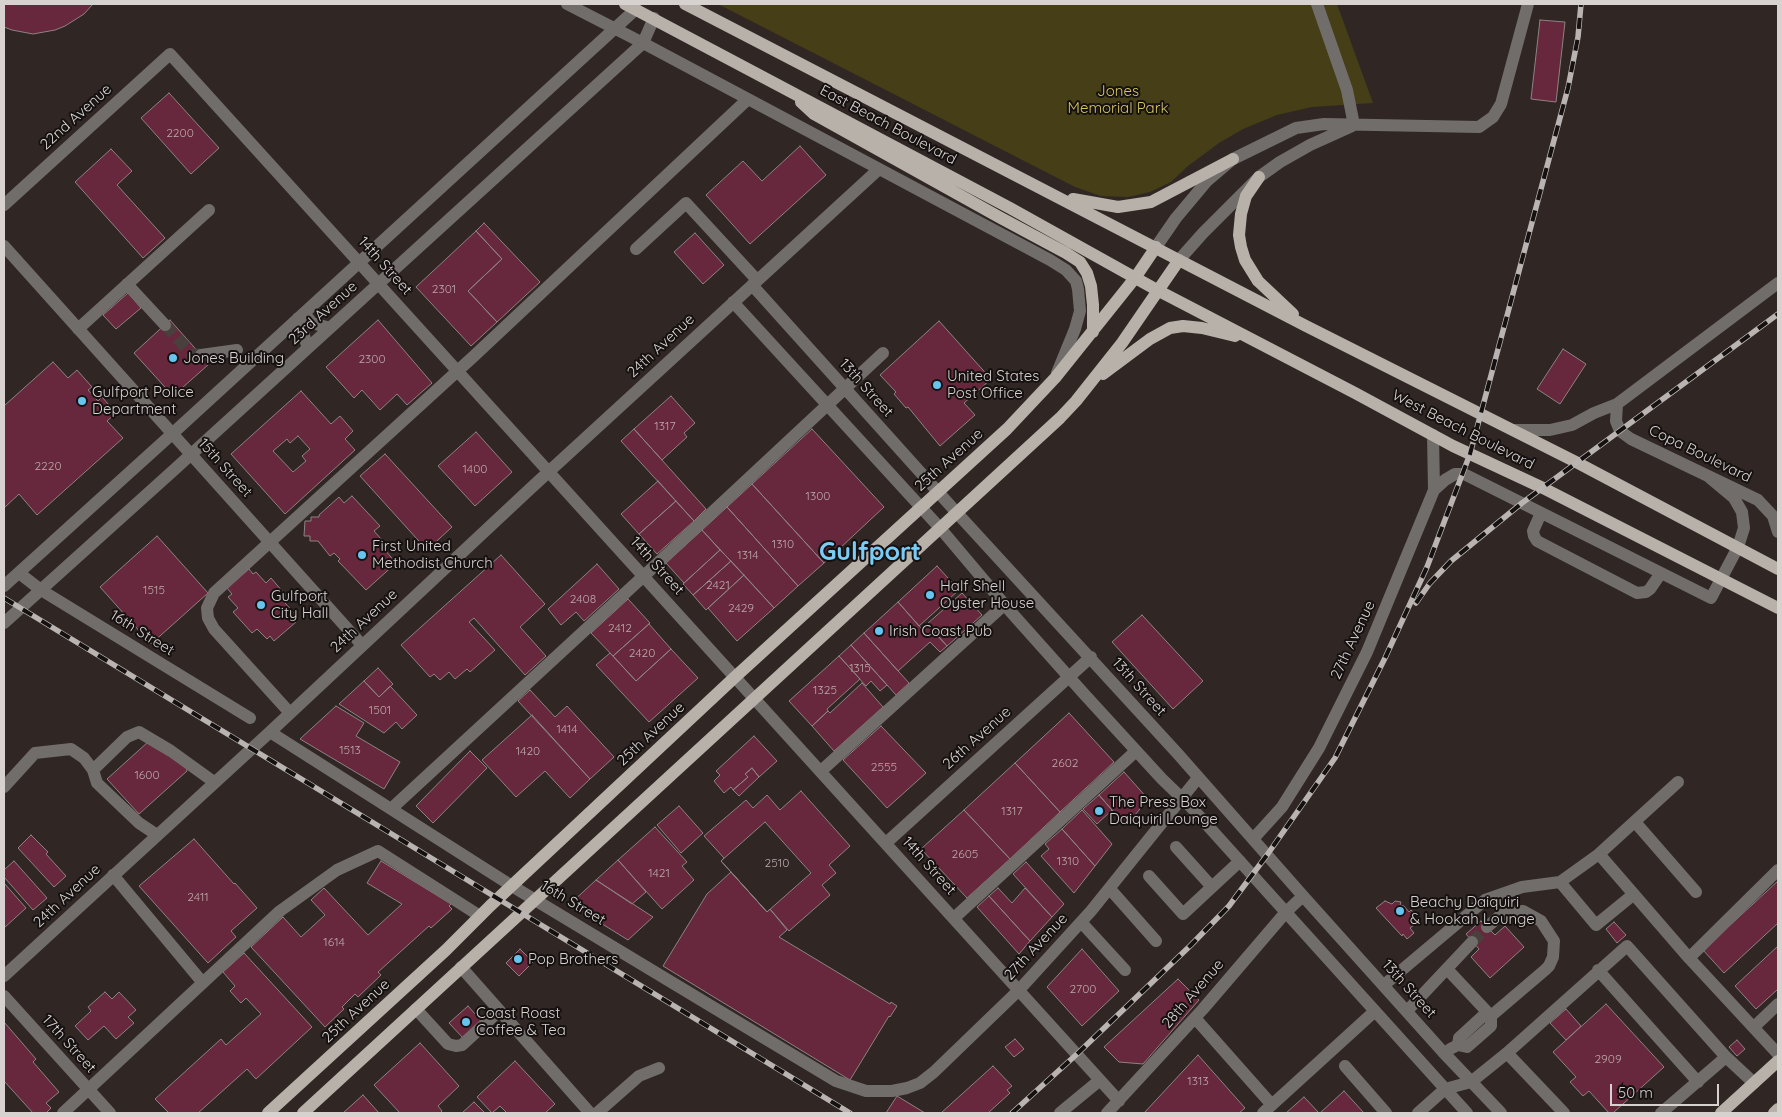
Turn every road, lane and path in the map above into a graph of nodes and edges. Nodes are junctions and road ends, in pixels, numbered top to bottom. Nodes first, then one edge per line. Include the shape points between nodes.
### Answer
1 (567, 4) edge
2 (685, 4) edge
3 (1317, 4) edge
4 (1528, 4) edge
5 (630, 7) edge
6 (654, 18) junction
7 (615, 28) junction
8 (643, 43) junction
9 (170, 54) joint
10 (786, 89) junction
11 (748, 99) junction
12 (1354, 125) junction
13 (1233, 159) junction
14 (879, 169) junction
15 (1260, 177) junction
16 (1060, 197) junction
17 (4, 205) edge
18 (209, 210) dead end
19 (4, 246) edge
20 (1156, 247) junction
21 (636, 249) dead end
22 (1180, 260) junction
23 (359, 262) junction
24 (1135, 278) junction
25 (754, 283) junction
26 (1778, 283) edge
27 (127, 284) junction
28 (379, 284) junction
29 (1157, 290) junction
30 (734, 302) junction
31 (301, 315) junction
32 (165, 325) tunnel mouth
33 (1306, 326) junction
34 (330, 328) junction
35 (78, 329) junction
36 (1092, 332) junction
37 (1253, 340) junction
38 (308, 348) junction
39 (237, 350) dead end
40 (883, 353) dead end
41 (201, 356) tunnel mouth
42 (457, 370) junction
43 (1055, 378) junction
44 (1089, 384) junction
45 (845, 388) junction
46 (1617, 404) junction
47 (828, 405) junction
48 (1513, 430) junction
49 (172, 434) junction
50 (1433, 435) junction
51 (191, 455) junction
52 (549, 471) junction
53 (1710, 478) junction
54 (1434, 490) junction
55 (938, 492) junction
56 (921, 507) junction
57 (957, 513) junction
58 (1541, 513) junction
59 (940, 528) junction
60 (1778, 532) edge
61 (270, 542) junction
62 (1738, 547) junction
63 (1778, 569) edge
64 (19, 573) junction
65 (1662, 573) junction
66 (644, 576) junction
67 (1722, 579) junction
68 (4, 586) edge
69 (41, 590) junction
70 (1005, 604) junction
71 (1778, 608) edge
72 (4, 623) edge
73 (362, 645) junction
74 (1090, 658) junction
75 (1069, 676) junction
76 (735, 677) junction
77 (754, 698) junction
78 (290, 713) junction
79 (250, 718) dead end
80 (270, 732) junction
81 (1136, 751) junction
82 (93, 770) junction
83 (821, 771) junction
84 (1198, 778) junction
85 (214, 782) junction
86 (1678, 782) dead end
87 (4, 787) edge
88 (1182, 798) junction
89 (391, 809) junction
90 (1635, 822) junction
91 (158, 835) junction
92 (1253, 839) junction
93 (886, 843) junction
94 (1176, 847) dead end
95 (1599, 854) junction
96 (1240, 861) junction
97 (1778, 870) edge
98 (113, 875) junction
99 (1150, 876) dead end
100 (1560, 882) junction
101 (512, 886) junction
102 (1212, 887) junction
103 (1110, 889) junction
104 (1696, 892) dead end
105 (1634, 894) junction
106 (1303, 896) junction
107 (536, 899) junction
108 (1286, 912) junction
109 (480, 916) junction
110 (954, 918) junction
111 (1081, 922) junction
112 (1487, 927) tunnel mouth
113 (1156, 941) dead end
114 (1472, 942) tunnel mouth
115 (1689, 958) junction
116 (461, 967) junction
117 (1447, 968) junction
118 (1125, 970) dead end
119 (1598, 970) junction
120 (4, 976) edge
121 (203, 983) junction
122 (1384, 986) junction
123 (1019, 990) junction
124 (4, 996) edge
125 (1778, 1004) edge
126 (416, 1009) junction
127 (499, 1011) junction
128 (1375, 1011) junction
129 (1407, 1011) junction
130 (1492, 1016) junction
131 (1195, 1018) junction
132 (1754, 1027) junction
133 (1444, 1052) junction
134 (1507, 1053) junction
135 (1778, 1054) edge
136 (1726, 1057) junction
137 (1778, 1061) edge
138 (1346, 1066) dead end
139 (659, 1068) dead end
140 (1100, 1080) junction
141 (1471, 1082) junction
142 (1698, 1082) junction
143 (1754, 1083) junction
144 (1445, 1089) junction
145 (89, 1090) junction
146 (866, 1091) joint
147 (1119, 1101) junction
148 (1268, 1109) edge
149 (63, 1113) edge
150 (110, 1113) edge
151 (268, 1113) edge
152 (303, 1113) edge
153 (590, 1113) edge
154 (597, 1113) edge
155 (1060, 1113) edge
156 (1107, 1113) edge
157 (1386, 1113) edge
158 (1418, 1113) edge
159 (1467, 1113) edge
160 (1500, 1113) edge
161 (1564, 1113) edge
162 (1661, 1113) edge
163 (1721, 1113) edge

1 - 7 street
2 - 16 main road, East Beach Boulevard
3 - 12 street via 1347,90
4 - 12 street via 1502,104 1493,117 1479,127
5 - 6 main road, East Beach Boulevard
5 - 7 street, 23rd Avenue
6 - 8 street, 23rd Avenue
6 - 10 main road, East Beach Boulevard
7 - 8 street
7 - 23 street, 23rd Avenue
8 - 11 street
8 - 28 street, 23rd Avenue
9 - 17 street, 22nd Avenue
9 - 23 street, 14th Street
10 - 24 main road, East Beach Boulevard
10 - 36 main road via 814,114 1080,262 1091,286
11 - 14 street
11 - 42 street
12 - 13 street via 1324,124 1296,128
12 - 15 street via 1310,145
13 - 16 main road via 1146,203 1118,207
13 - 20 street via 1207,181
14 - 25 street, 24th Avenue
14 - 43 street via 1066,270 1076,281 1080,311
15 - 22 street via 1202,233
15 - 33 main road via 1246,196 1241,214 1239,235 1245,260 1258,281
16 - 20 main road, East Beach Boulevard
18 - 27 street
19 - 35 street, 15th Street
20 - 22 main road, West Beach Boulevard
20 - 24 main road, 25th Avenue
21 - 25 street, 13th Street via 686,203
22 - 29 main road
22 - 33 main road, West Beach Boulevard
23 - 28 street, 14th Street
23 - 31 street, 23rd Avenue
24 - 29 main road, West Beach Boulevard
24 - 36 main road, 25th Avenue
25 - 30 street, 24th Avenue
25 - 45 street, 13th Street
26 - 46 street
27 - 32 street
27 - 35 street
28 - 34 street, 23rd Avenue
28 - 42 street, 14th Street
29 - 37 main road, West Beach Boulevard
29 - 44 main road via 1122,344
30 - 47 street
30 - 52 street, 24th Avenue
31 - 34 street via 312,323
31 - 38 street
31 - 49 street, 23rd Avenue
33 - 48 main road, West Beach Boulevard
34 - 38 street, 23rd Avenue
35 - 49 street, 15th Street
36 - 43 main road, 25th Avenue
37 - 44 main road via 1202,328 1170,328
37 - 50 main road, West Beach Boulevard
38 - 51 street, 23rd Avenue
39 - 41 street
40 - 45 street
42 - 52 street, 14th Street
42 - 61 street
43 - 55 main road, 25th Avenue via 1007,429
44 - 57 main road via 1060,418
45 - 47 street
45 - 55 street, 13th Street
46 - 48 street via 1550,430
46 - 53 street, Copa Boulevard via 1616,421 1620,431
47 - 56 street
47 - 66 street
48 - 62 main road, West Beach Boulevard
49 - 51 street, 15th Street
49 - 64 street, 23rd Avenue
50 - 54 street, 27th Avenue
50 - 67 main road, West Beach Boulevard
51 - 61 street, 15th Street
51 - 69 street, 23rd Avenue
52 - 66 street, 14th Street
52 - 73 street, 24th Avenue
53 - 60 street, Copa Boulevard via 1758,500 1773,516
53 - 62 street via 1734,498 1742,512 1744,528
54 - 58 street via 1455,474 1464,474
54 - 92 street, 27th Avenue via 1367,652 1319,748 1282,807
55 - 56 main road, 25th Avenue
55 - 57 street, 13th Street
56 - 59 street
56 - 76 main road, 25th Avenue
57 - 59 main road
57 - 74 street, 13th Street
58 - 65 street
58 - 65 street via 1533,531 1538,541 1637,593 1650,589
59 - 70 street
59 - 77 main road
61 - 73 street, 15th Street
61 - 78 street via 214,593 207,613 214,629
62 - 63 main road, West Beach Boulevard
62 - 67 street
64 - 68 street, 23rd Avenue
64 - 69 street, 16th Street
65 - 67 street via 1711,598
66 - 76 street, 14th Street
66 - 89 street
67 - 71 main road, West Beach Boulevard
69 - 72 street, 23rd Avenue
69 - 79 street, 16th Street
70 - 75 street
70 - 83 street
73 - 78 street, 24th Avenue
74 - 75 street, 26th Avenue
74 - 84 street, 13th Street
75 - 81 street
75 - 93 street, 26th Avenue
76 - 77 street, 14th Street
76 - 101 main road, 25th Avenue
77 - 83 street, 14th Street
77 - 107 main road
78 - 80 street, 24th Avenue
80 - 85 street, 24th Avenue
80 - 89 street, 16th Street
81 - 88 street
81 - 110 street
82 - 85 street via 127,737 139,732
82 - 87 street via 71,749 36,753
82 - 91 street via 97,783 139,823
83 - 93 street, 14th Street
84 - 88 street, 27th Avenue
84 - 92 street, 13th Street
85 - 91 street, 24th Avenue
86 - 90 street
88 - 96 street
88 - 103 street, 27th Avenue
89 - 101 street, 16th Street
90 - 95 street
90 - 104 street
91 - 98 street, 24th Avenue
92 - 106 street, 13th Street
93 - 110 street, 14th Street
94 - 102 street
95 - 100 street
95 - 105 street
96 - 102 street
96 - 108 street
97 - 115 street
98 - 120 street, 24th Avenue
98 - 121 street
99 - 102 street via 1183,914
100 - 105 street via 1596,925
100 - 122 street via 1522,887 1484,900
101 - 107 street, 16th Street
101 - 109 main road, 25th Avenue
103 - 111 street, 27th Avenue
103 - 113 street
105 - 115 street
106 - 108 street, 28th Avenue
106 - 122 street, 13th Street
107 - 116 main road
107 - 146 street, 16th Street via 836,1081
108 - 128 street
108 - 131 street, 28th Avenue
109 - 121 street via 378,851 337,870 280,911
109 - 151 main road, 25th Avenue
110 - 123 street, 14th Street
111 - 118 street
111 - 123 street, 27th Avenue
112 - 130 street via 1501,915 1523,911 1541,920 1554,941 1549,966
114 - 117 street
115 - 132 street
116 - 126 main road
116 - 127 street
117 - 129 street
117 - 130 street
119 - 134 street
119 - 136 street via 1627,946
119 - 142 street
121 - 145 street
122 - 129 street, 13th Street
123 - 140 street, 14th Street
123 - 146 street, 27th Avenue via 920,1083 892,1091
124 - 145 street, 17th Street
125 - 132 street
126 - 127 street via 448,1044 456,1046 462,1045
126 - 152 main road
127 - 153 street
128 - 144 street
128 - 148 street
129 - 133 street, 13th Street
130 - 133 street via 1491,1026 1467,1047 1458,1045
131 - 147 street, 28th Avenue
131 - 148 street
132 - 135 street
133 - 141 street, 13th Street
134 - 141 street
134 - 161 street
136 - 142 street
136 - 143 street
137 - 143 main road
138 - 157 street
139 - 154 street via 639,1076
140 - 147 street, 14th Street
140 - 155 street
141 - 144 street
141 - 160 street, 13th Street
142 - 162 street
143 - 163 main road
144 - 158 street
144 - 159 street
145 - 149 street
145 - 150 street, 17th Street
147 - 156 street, 28th Avenue

